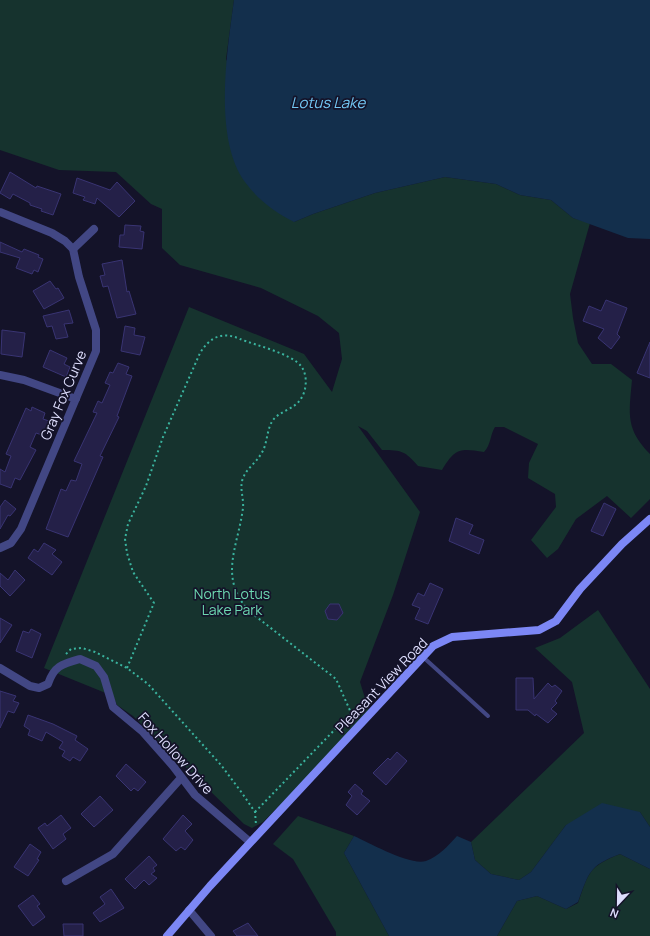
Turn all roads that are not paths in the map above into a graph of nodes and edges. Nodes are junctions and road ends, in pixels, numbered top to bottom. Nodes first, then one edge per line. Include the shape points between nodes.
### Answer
1 (0, 212) edge
2 (94, 229) dead end
3 (73, 249) junction
4 (0, 375) edge
5 (76, 399) junction
6 (650, 519) edge
7 (0, 548) edge
8 (423, 657) junction
9 (0, 668) edge
10 (488, 716) dead end
11 (182, 778) junction
12 (250, 842) junction
13 (66, 881) dead end
14 (190, 910) junction
15 (166, 936) edge
16 (211, 936) edge

1 - 3 street via 52,233
2 - 3 street
3 - 5 street, Gray Fox Curve via 96,330 96,352
4 - 5 street via 24,380
5 - 7 street, Gray Fox Curve via 22,529 11,543
6 - 8 street, Pleasant View Road via 622,544 580,589 556,621 539,630 452,637 433,646
8 - 10 lane
8 - 12 street, Pleasant View Road
9 - 11 street, Fox Hollow Drive via 30,686 39,688 48,684 51,675 61,664 80,659 96,666 104,677 112,707 143,732
11 - 12 street, Fox Hollow Drive via 195,795
11 - 13 street via 113,854
12 - 14 street, Pleasant View Road
14 - 15 street, Pleasant View Road
14 - 16 street

